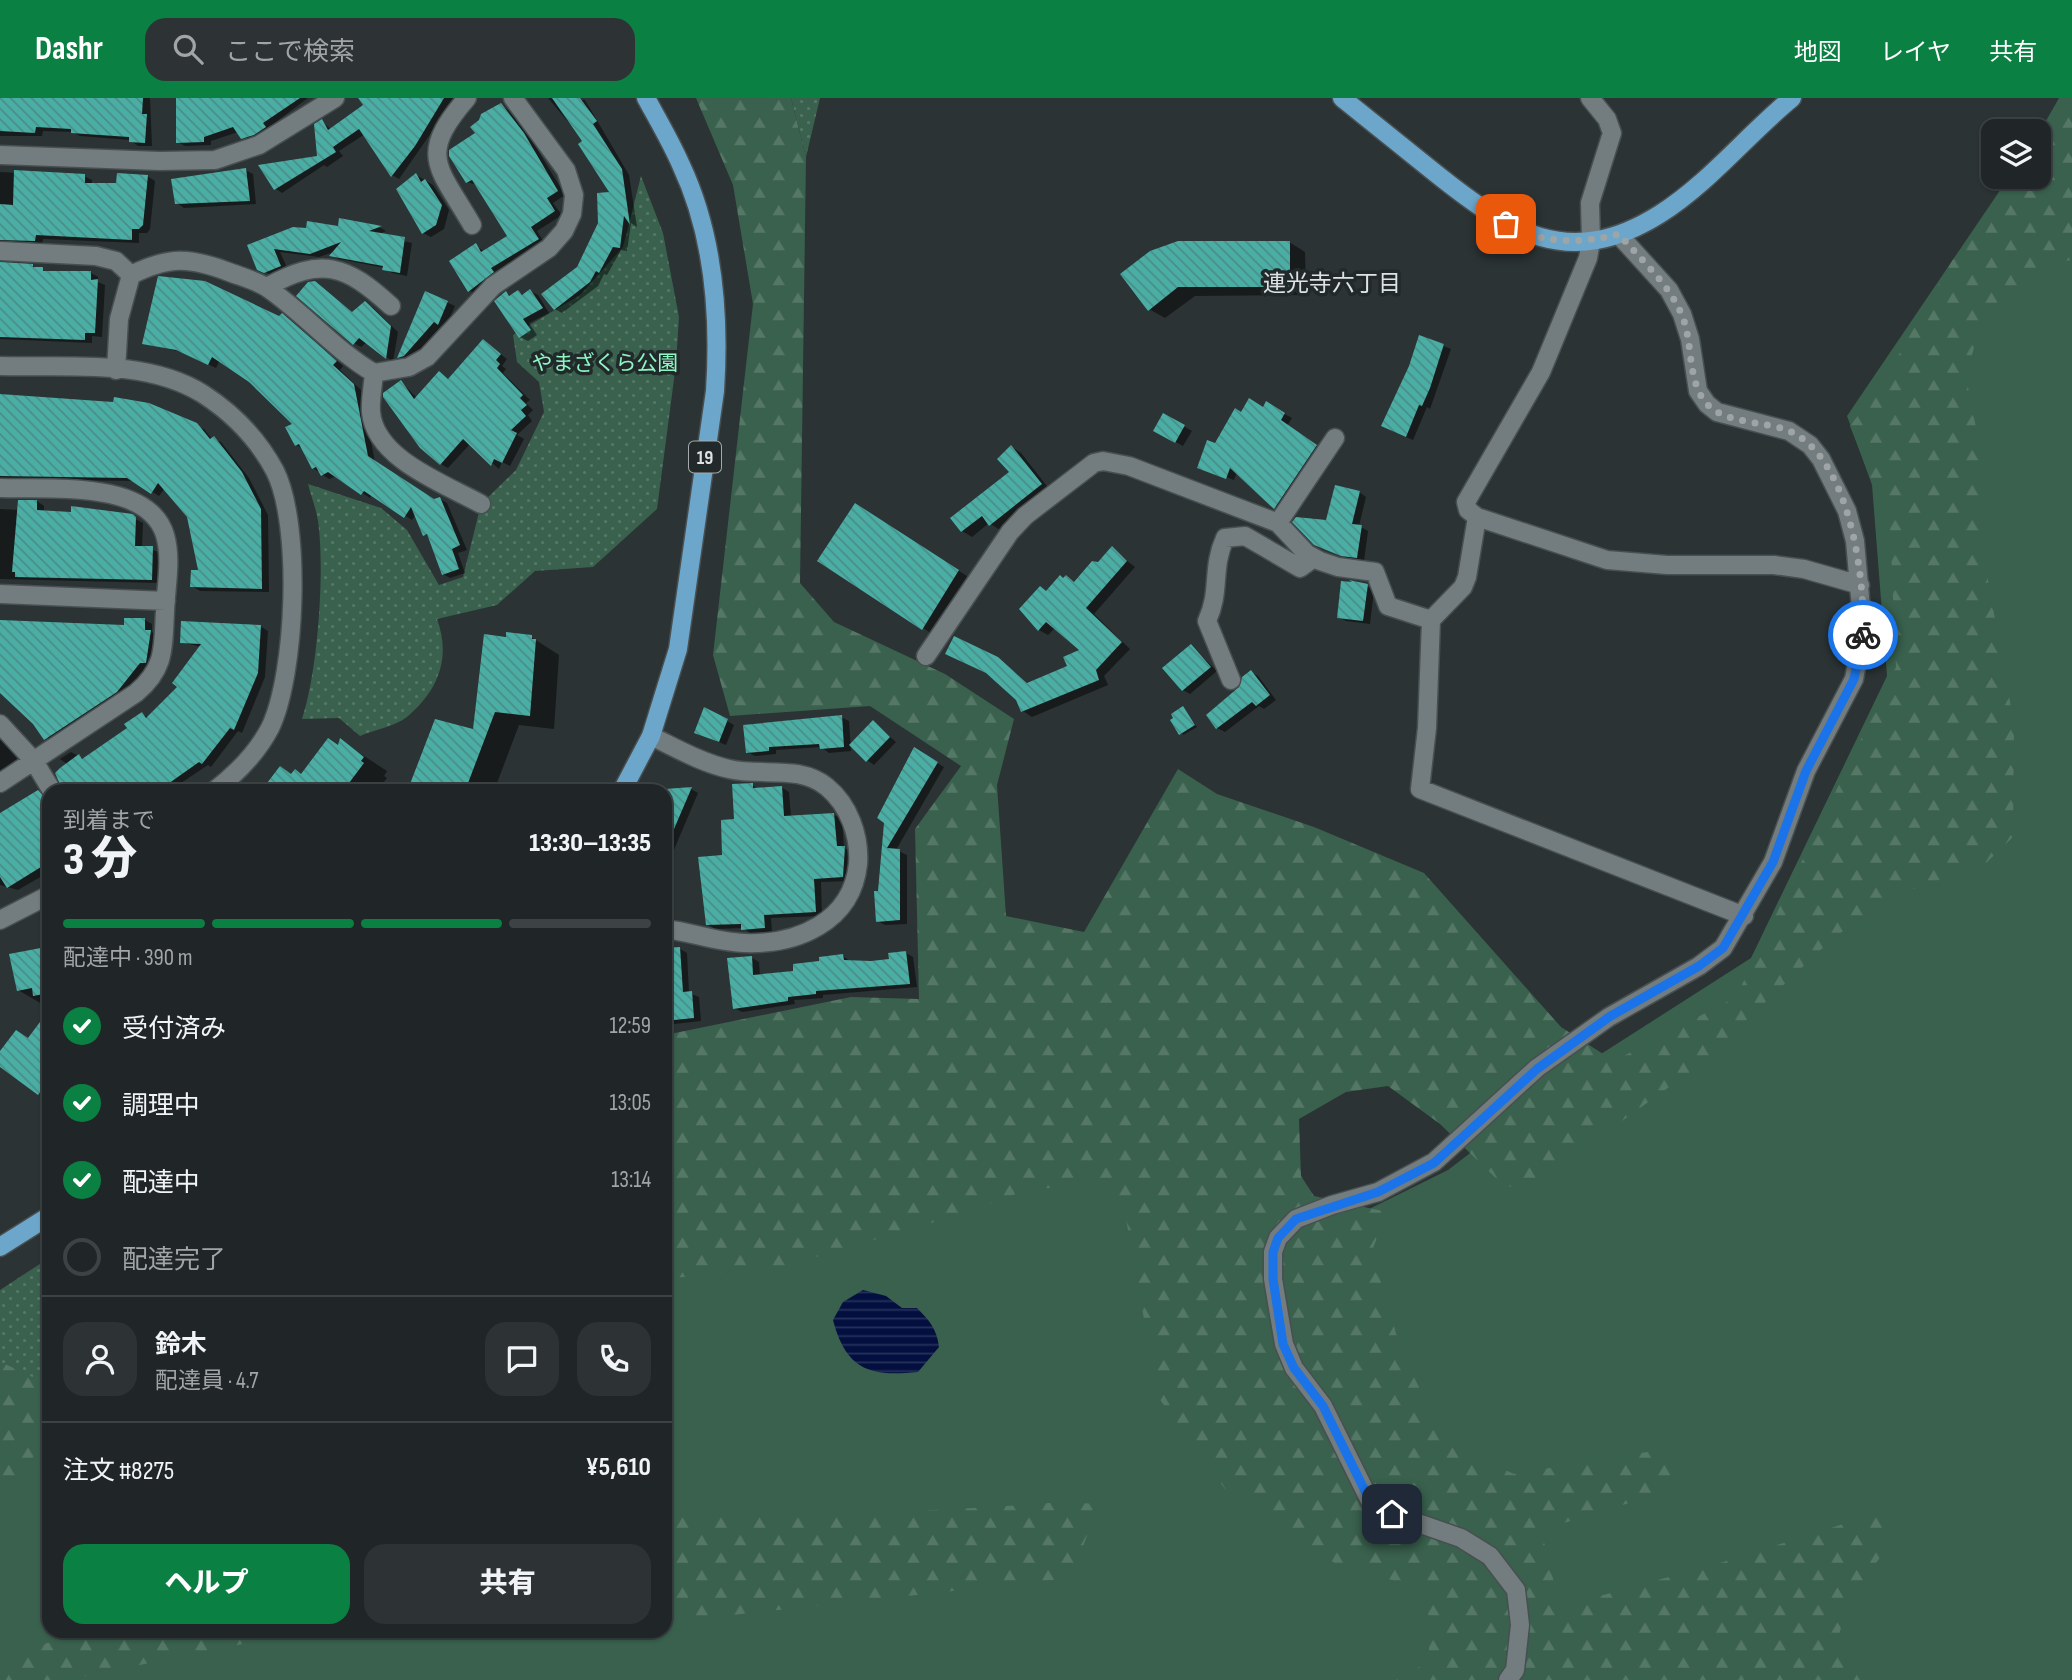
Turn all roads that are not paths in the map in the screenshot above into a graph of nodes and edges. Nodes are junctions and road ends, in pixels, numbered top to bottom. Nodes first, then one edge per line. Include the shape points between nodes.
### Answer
1 (335, 98) edge
2 (467, 98) edge
3 (513, 98) edge
4 (640, 98) edge
5 (646, 98) edge
6 (1342, 98) edge
7 (1590, 98) edge
8 (1792, 98) edge
9 (658, 121) junction
10 (0, 155) edge
11 (472, 225) dead end
12 (1619, 234) junction
13 (1591, 241) junction
14 (0, 251) edge
15 (131, 275) junction
16 (267, 287) junction
17 (391, 306) dead end
18 (0, 366) edge
19 (116, 370) junction
20 (374, 373) junction
21 (1335, 438) dead end
22 (0, 488) edge
23 (481, 504) dead end
24 (1477, 517) junction
25 (1278, 523) junction
26 (1314, 558) junction
27 (1860, 585) junction
28 (0, 594) edge
29 (166, 601) junction
30 (1431, 620) junction
31 (926, 656) dead end
32 (1231, 680) dead end
33 (0, 724) edge
34 (650, 736) junction
35 (34, 761) junction
36 (0, 783) edge
37 (48, 784) edge
38 (221, 784) edge
39 (626, 784) edge
40 (42, 899) edge
41 (1744, 916) junction
42 (0, 920) edge
43 (672, 930) edge
44 (42, 1220) edge
45 (0, 1247) edge
46 (1508, 1680) edge

1 - 10 street via 259,145 215,160
2 - 11 street via 436,145 438,166
3 - 20 street via 566,170 574,195 564,231 549,248 493,286 427,356 409,368
4 - 9 main road, 19
5 - 9 main road, 19
6 - 13 main road via 1493,216 1537,238
7 - 13 street via 1612,133 1590,203
8 - 12 main road via 1702,182 1661,213
9 - 34 main road, 19 via 682,166 702,224 713,283 718,352 678,649
12 - 13 main road
12 - 27 street via 1669,290 1682,314 1698,391 1707,404 1717,412 1789,430 1810,444 1821,460 1847,511
13 - 24 street via 1541,372 1466,502
14 - 15 street via 96,256 116,261
15 - 16 street via 152,265 184,259
15 - 19 street via 119,319
16 - 17 street via 296,273 328,267 364,282
16 - 20 street via 349,359
18 - 19 street
19 - 38 street via 183,383 227,411 264,453 286,505 292,554 291,606 281,696 270,727 251,756
20 - 23 street via 371,412 382,442 394,456
21 - 25 street
22 - 29 street via 113,494 132,498 150,510 166,537
24 - 27 street via 1607,560 1646,565 1774,565
24 - 30 street via 1463,587
25 - 26 street
25 - 31 street via 1129,466 1094,463 1010,532
26 - 30 street via 1375,572 1388,606
26 - 32 street via 1300,568 1245,536 1225,538 1216,559 1216,603 1208,621
27 - 41 street via 1863,631 1854,679 1806,771 1785,835
28 - 29 street
29 - 35 street via 163,655 155,676
30 - 41 street via 1420,789
33 - 35 street
34 - 39 main road, 19
34 - 43 street via 730,770 803,775 826,786 844,806 859,852 856,877 845,902 827,923 803,936 746,943
35 - 36 street
35 - 37 street
40 - 42 street
41 - 46 street via 1711,958 1632,1003 1537,1069 1434,1163 1378,1192 1296,1219 1278,1238 1273,1252 1283,1344 1294,1368 1323,1406 1369,1499 1392,1514 1461,1538 1490,1556 1516,1590 1521,1625 1515,1670
44 - 45 main road

